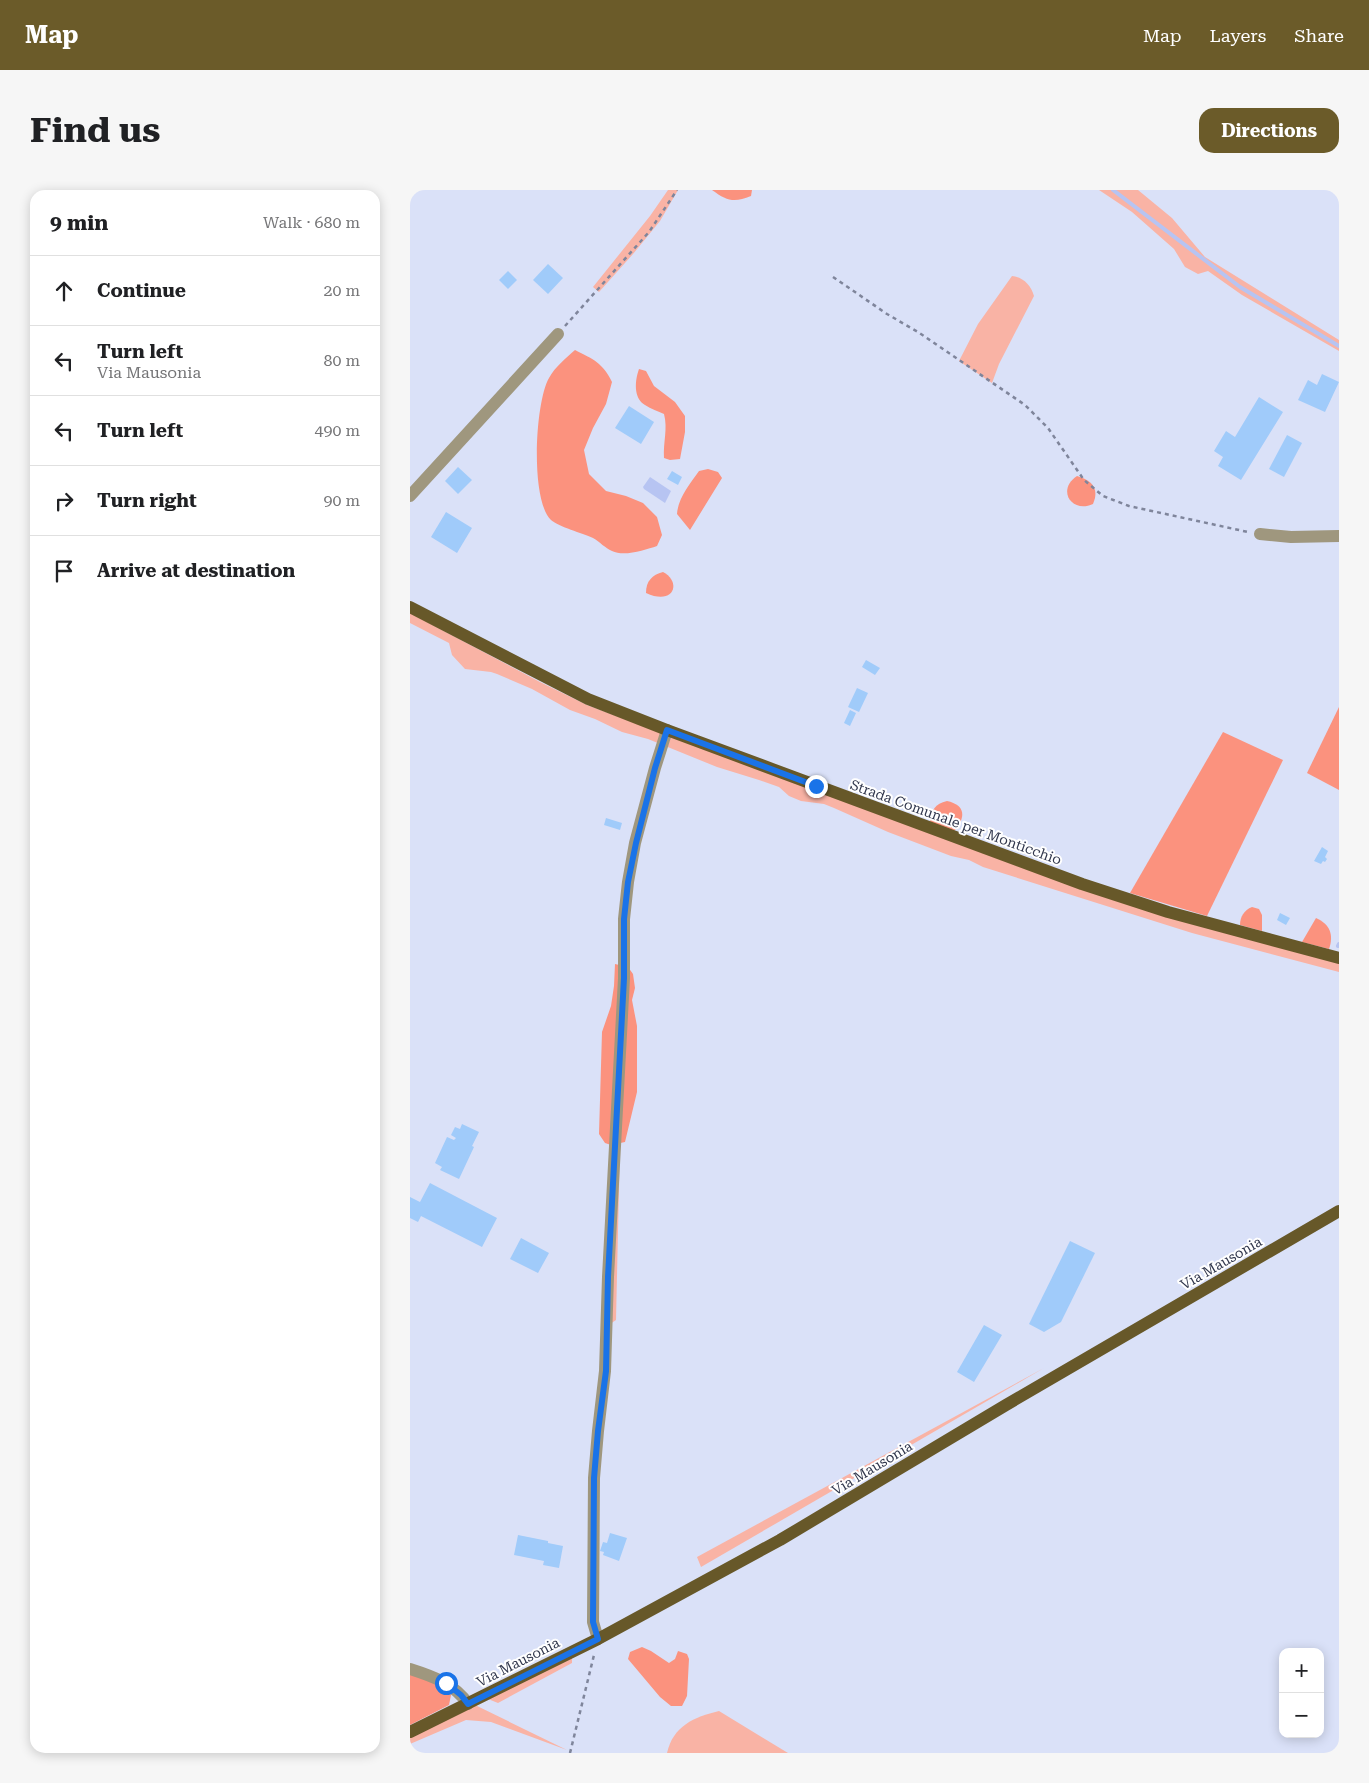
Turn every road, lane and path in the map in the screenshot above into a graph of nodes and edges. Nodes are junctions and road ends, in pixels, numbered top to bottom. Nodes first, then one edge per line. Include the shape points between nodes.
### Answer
1 (677, 190) edge
2 (833, 276) dead end
3 (558, 334) joint
4 (410, 496) edge
5 (1260, 534) joint
6 (1339, 536) edge
7 (410, 607) edge
8 (667, 730) junction
9 (1339, 958) edge
10 (1339, 1211) edge
11 (598, 1639) junction
12 (410, 1669) edge
13 (468, 1704) junction
14 (410, 1732) edge
15 (570, 1753) edge

1 - 3 path via 649,232
2 - 5 path via 1033,412 1084,480 1104,496 1128,506
3 - 4 lane
5 - 6 lane
7 - 8 main road, Strada Comunale per Monticchio via 588,699
8 - 9 main road, Strada Comunale per Monticchio via 1082,884 1168,912
8 - 11 lane via 636,843 624,919 606,1362 594,1478 593,1622
10 - 11 main road, Via Mausonia via 780,1540
11 - 13 main road, Via Mausonia
11 - 15 path
12 - 13 lane via 446,1683
13 - 14 main road, Via Mausonia

